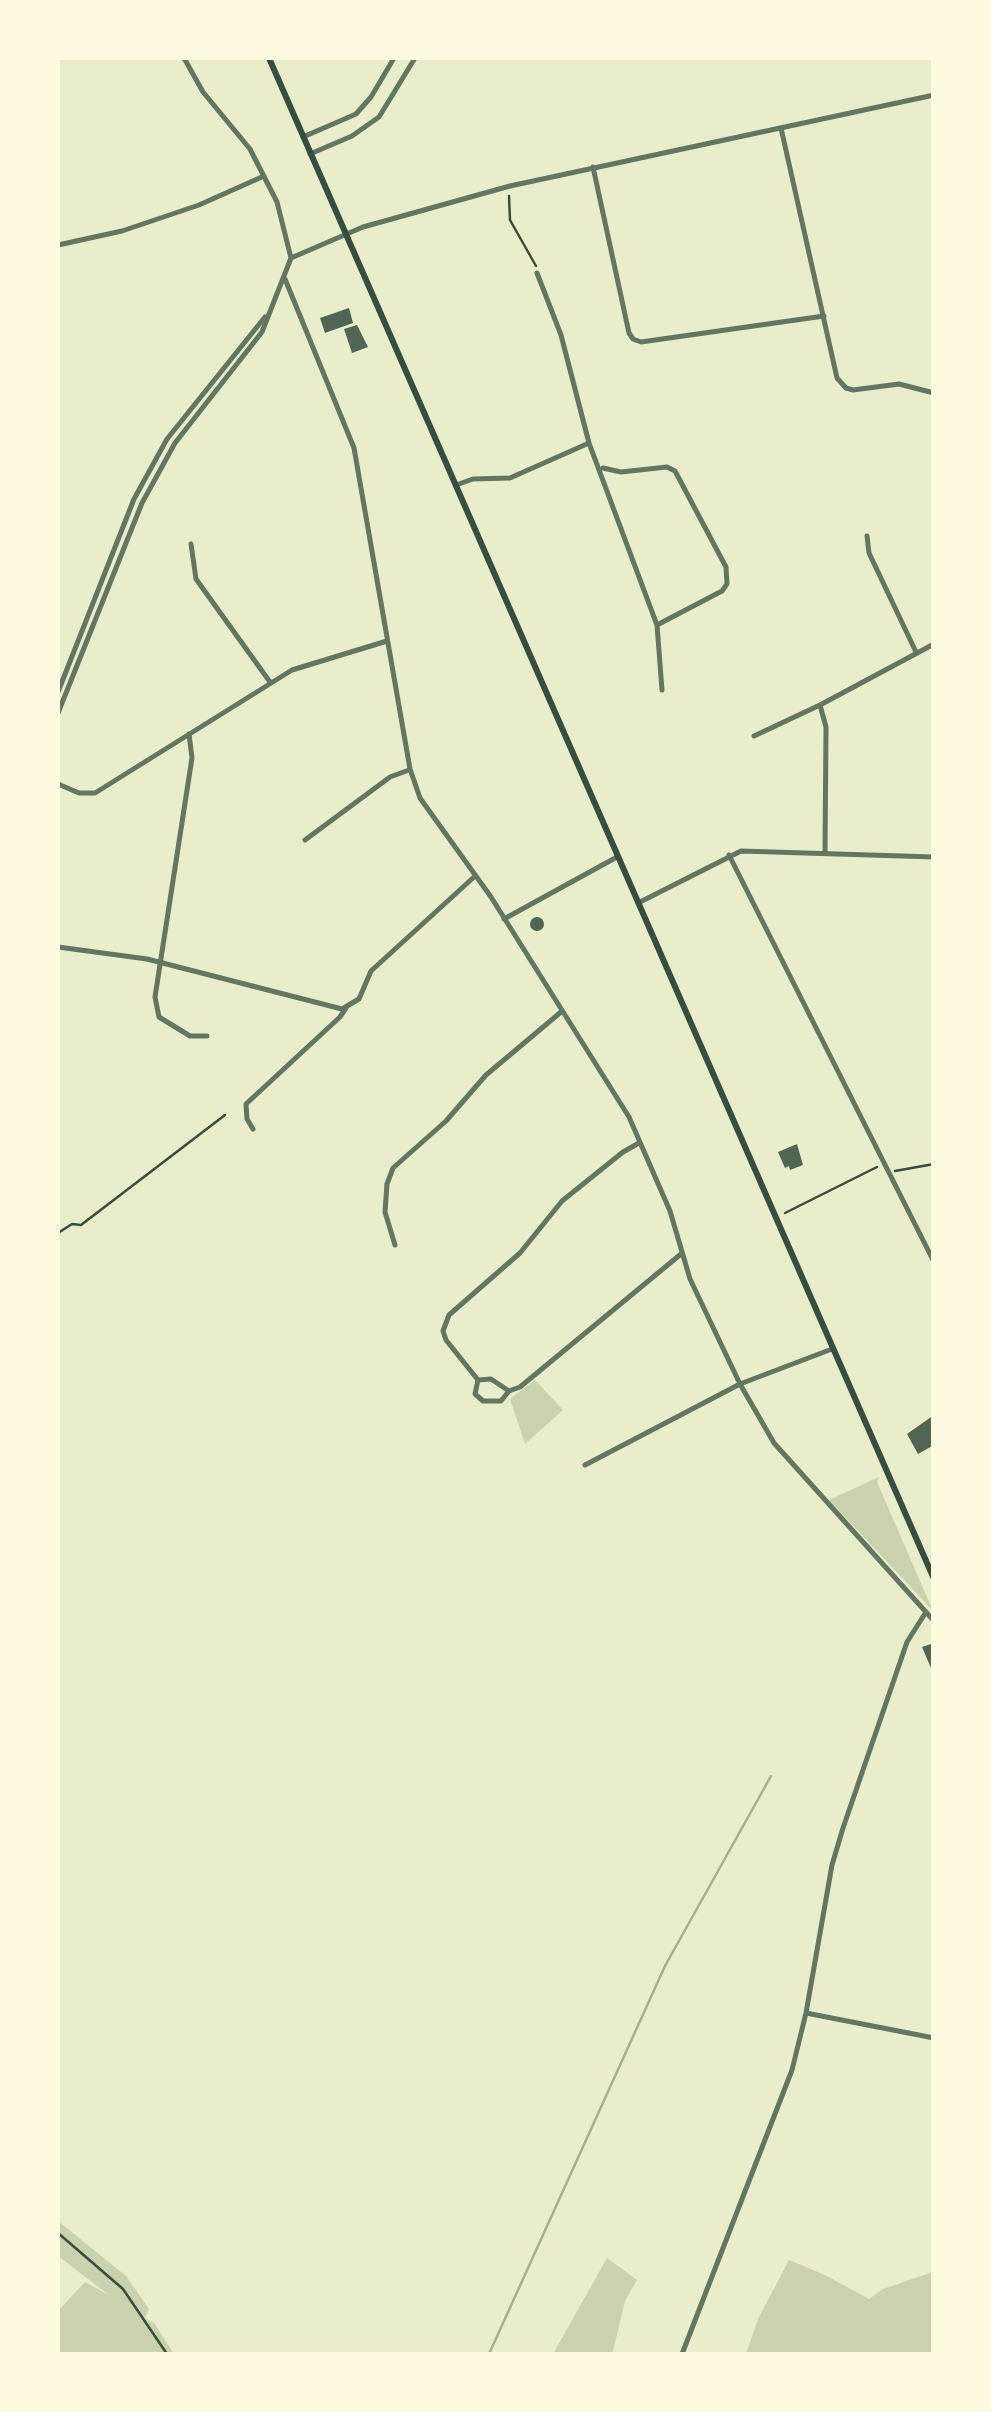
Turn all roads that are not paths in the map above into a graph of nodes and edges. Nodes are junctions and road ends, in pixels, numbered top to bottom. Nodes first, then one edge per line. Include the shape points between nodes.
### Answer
1 (184, 58) edge
2 (269, 58) edge
3 (394, 58) edge
4 (415, 58) edge
5 (934, 95) edge
6 (781, 128) junction
7 (302, 137) junction
8 (310, 154) junction
9 (593, 168) junction
10 (264, 176) junction
11 (346, 233) junction
12 (58, 245) edge
13 (291, 258) junction
14 (538, 272) road end
15 (285, 279) junction
16 (267, 315) junction
17 (824, 316) junction
18 (934, 393) edge
19 (589, 443) junction
20 (600, 466) junction
21 (455, 486) junction
22 (867, 536) dead end
23 (191, 544) dead end
24 (657, 625) junction
25 (387, 641) junction
26 (934, 644) edge
27 (916, 652) junction
28 (270, 682) junction
29 (662, 690) dead end
30 (58, 692) edge
31 (820, 705) junction
32 (58, 713) edge
33 (189, 734) junction
34 (754, 736) dead end
35 (410, 770) junction
36 (58, 784) edge
37 (305, 840) dead end
38 (825, 853) junction
39 (730, 855) junction
40 (617, 857) junction
41 (934, 857) edge
42 (475, 876) junction
43 (638, 904) junction
44 (504, 919) junction
45 (58, 947) edge
46 (162, 962) junction
47 (346, 1008) junction
48 (561, 1012) junction
49 (207, 1036) dead end
50 (253, 1128) dead end
51 (640, 1143) junction
52 (395, 1245) dead end
53 (682, 1254) junction
54 (934, 1262) edge
55 (832, 1350) junction
56 (478, 1380) junction
57 (740, 1384) junction
58 (510, 1391) junction
59 (585, 1465) dead end
60 (934, 1579) edge
61 (926, 1612) junction
62 (934, 1621) edge
63 (806, 2012) junction
64 (934, 2038) edge
65 (682, 2354) edge

1 - 10 street
2 - 7 main road
3 - 7 street via 356,114
4 - 8 street via 379,117
5 - 6 street
6 - 9 street
6 - 17 street
7 - 8 main road
8 - 11 main road
9 - 11 street
9 - 17 street via 633,339
10 - 12 street via 139,225
10 - 13 street
11 - 13 street
11 - 21 main road
13 - 15 street
14 - 19 street
15 - 16 street
15 - 25 street via 354,448
16 - 30 street via 167,439 134,499
16 - 32 street via 246,356 175,444 142,504
17 - 18 street via 837,378 846,388 899,384
19 - 20 street
19 - 21 street via 510,478
20 - 24 street
20 - 24 street via 610,472 675,471 726,567 722,591
21 - 40 main road
22 - 27 street
23 - 28 street via 196,580
24 - 29 street
25 - 28 street
25 - 35 street
26 - 27 street
27 - 31 street
28 - 33 street
31 - 34 street
31 - 38 street via 826,727
33 - 36 street via 95,793
33 - 46 street via 192,758
35 - 37 street via 390,777
35 - 42 street via 420,798
38 - 39 street
38 - 41 street
39 - 43 street
39 - 54 street
40 - 43 main road
40 - 44 street
42 - 44 street
42 - 47 street via 370,971 359,999
43 - 55 main road
44 - 48 street
45 - 46 street
46 - 47 street
46 - 49 street via 155,998 159,1017 190,1036
47 - 50 street via 246,1104
48 - 51 street
48 - 52 street via 393,1168 385,1212
51 - 53 street
51 - 56 street via 562,1201 520,1253 450,1315 446,1340
53 - 57 street
53 - 58 street
55 - 57 street
55 - 60 main road
56 - 58 street via 491,1379
56 - 58 street via 475,1394 483,1401 501,1401
57 - 59 street
57 - 61 street via 791,1466
61 - 62 street
61 - 63 street via 907,1642 842,1828
63 - 64 street
63 - 65 street via 792,2070

